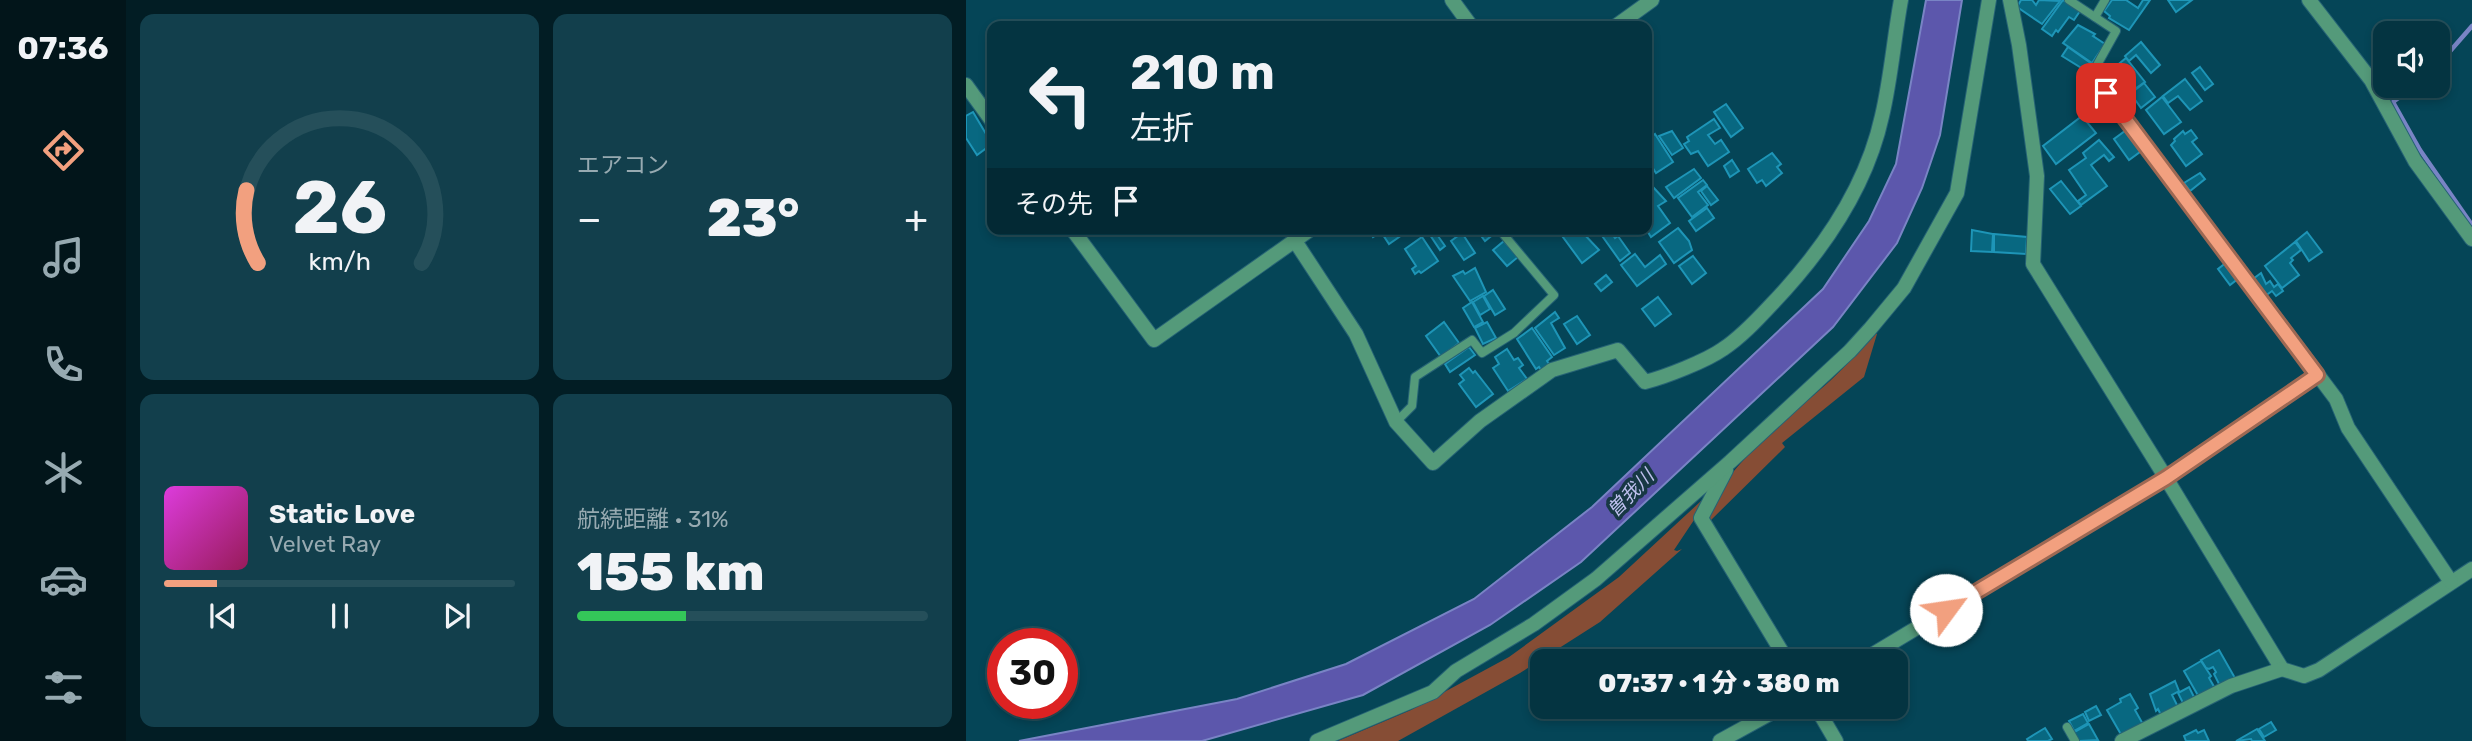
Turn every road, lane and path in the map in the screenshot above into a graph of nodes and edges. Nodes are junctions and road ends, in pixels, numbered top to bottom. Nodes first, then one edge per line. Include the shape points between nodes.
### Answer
1 (1452, 0) edge
2 (1651, 0) edge
3 (1901, 0) edge
4 (1989, 0) edge
5 (2002, 0) edge
6 (2010, 0) edge
7 (2069, 0) edge
8 (2105, 0) edge
9 (2309, 0) edge
10 (2095, 17) junction
11 (1467, 21) edge
12 (1623, 21) edge
13 (1984, 36) junction
14 (966, 85) edge
15 (987, 114) edge
16 (2149, 150) joint
17 (1076, 235) edge
18 (1303, 235) edge
19 (1504, 235) edge
20 (2472, 239) edge
21 (1295, 241) junction
22 (2317, 375) junction
23 (1396, 422) junction
24 (1730, 462) junction
25 (2166, 478) junction
26 (2471, 573) edge
27 (2451, 582) junction
28 (1780, 649) edge
29 (1882, 649) edge
30 (2282, 669) junction
31 (1760, 719) edge
32 (1823, 719) edge
33 (2067, 727) dead end
34 (1317, 741) edge
35 (1720, 741) edge
36 (1836, 741) edge
37 (2075, 741) edge
38 (2122, 741) edge

1 - 11 street
2 - 12 street
3 - 23 street via 1882,117 1863,175 1837,223 1798,277 1723,350 1645,382 1618,350 1552,370 1480,421 1433,463
4 - 13 street
5 - 13 street
6 - 25 street via 2037,176 2033,264
7 - 10 lane
8 - 10 lane
9 - 20 street via 2371,80 2415,161
10 - 16 lane via 2116,31 2092,74
13 - 24 street via 1956,193 1904,288 1850,351
14 - 15 street
16 - 22 street
17 - 21 street via 1154,340
18 - 21 street
19 - 23 lane via 1554,295 1514,332 1482,353 1472,340 1415,377 1412,406
21 - 23 street via 1356,334
22 - 25 street
22 - 27 street
24 - 28 street via 1701,518
24 - 34 street via 1596,579 1534,624 1457,671 1433,692
25 - 29 street
25 - 30 street
26 - 27 street
27 - 30 street via 2319,670 2304,676
30 - 38 street via 2231,686
31 - 35 street
32 - 36 street
33 - 37 lane

